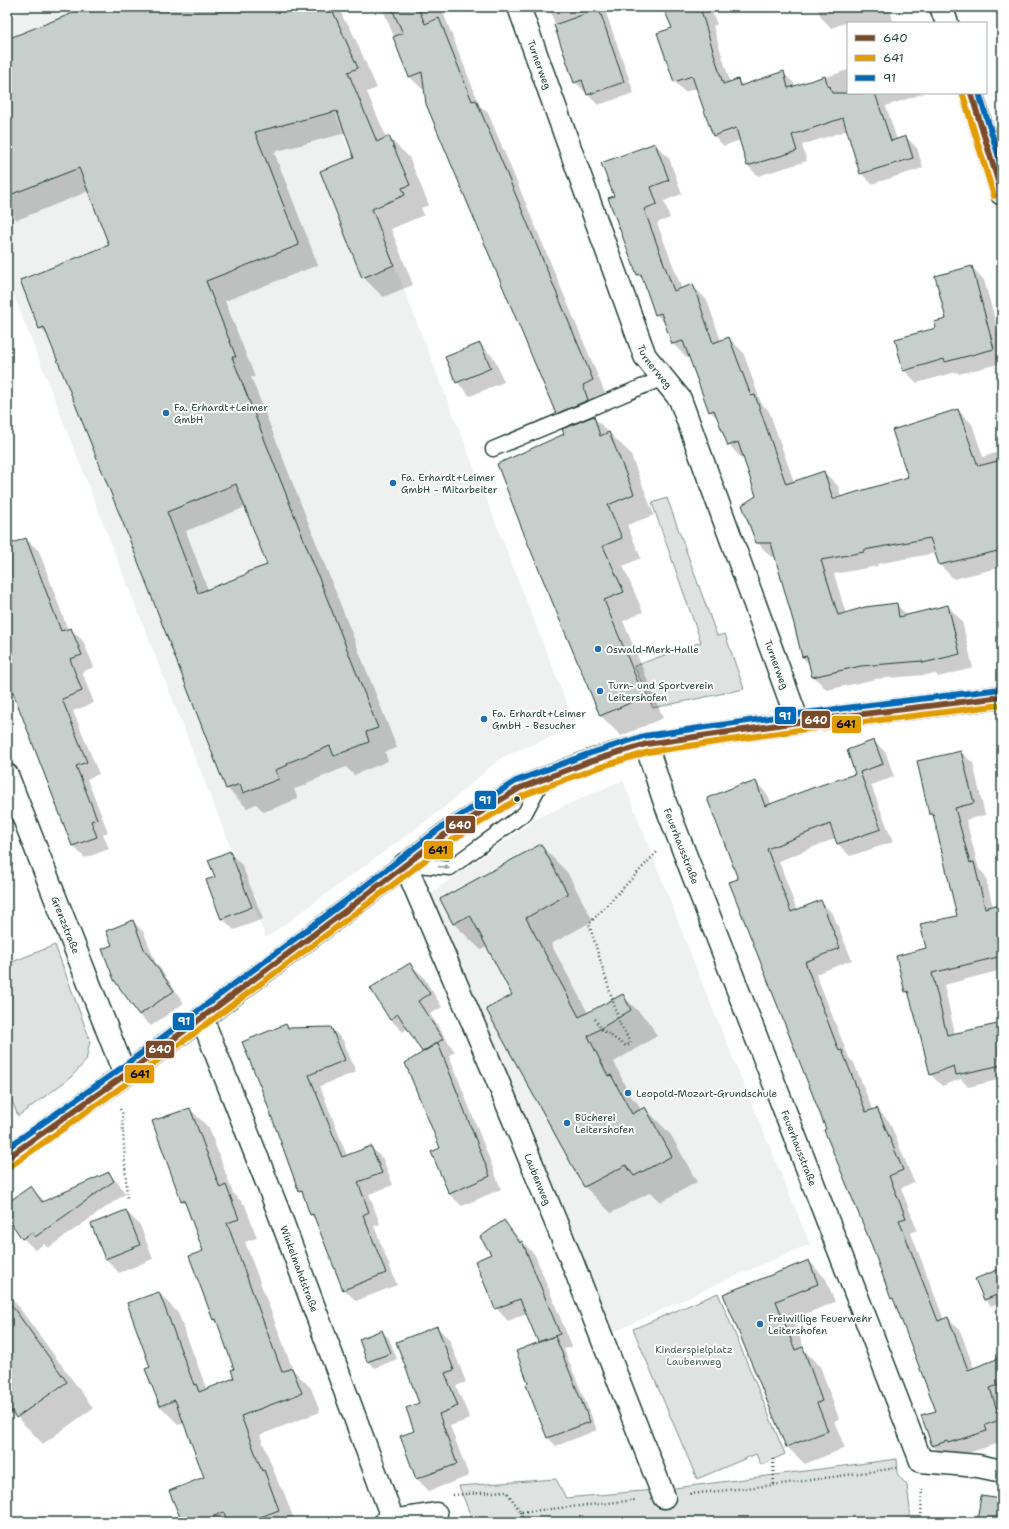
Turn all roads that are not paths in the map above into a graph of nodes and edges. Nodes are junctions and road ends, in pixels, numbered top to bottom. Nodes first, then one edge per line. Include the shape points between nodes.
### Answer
1 (519, 7) edge
2 (941, 7) edge
3 (947, 22) edge
4 (971, 94) edge
5 (1002, 194) edge
6 (663, 378) junction
7 (493, 449) dead end
8 (1002, 697) edge
9 (798, 722) junction
10 (646, 744) junction
11 (7, 775) edge
12 (543, 779) junction
13 (405, 864) junction
14 (202, 1018) junction
15 (125, 1075) junction
16 (7, 1158) edge
17 (1002, 1471) edge
18 (664, 1497) dead end
19 (436, 1514) dead end
20 (389, 1521) edge

1 - 6 street, Turnerweg via 645,356
2 - 3 street
4 - 5 street
6 - 7 lane
6 - 9 street, Turnerweg via 680,399
8 - 9 street
9 - 10 street
10 - 12 street
10 - 17 street, Feuerhausstraße via 676,832 921,1461 978,1466
11 - 15 street, Grenzstraße
12 - 13 street via 520,788 444,835
13 -> 12 lane via 450,868 525,813
13 - 14 street
13 - 18 street, Laubenweg via 572,1259
14 - 15 street
14 - 20 street, Winkelmahdstraße via 279,1213
15 - 16 street
19 - 20 street

